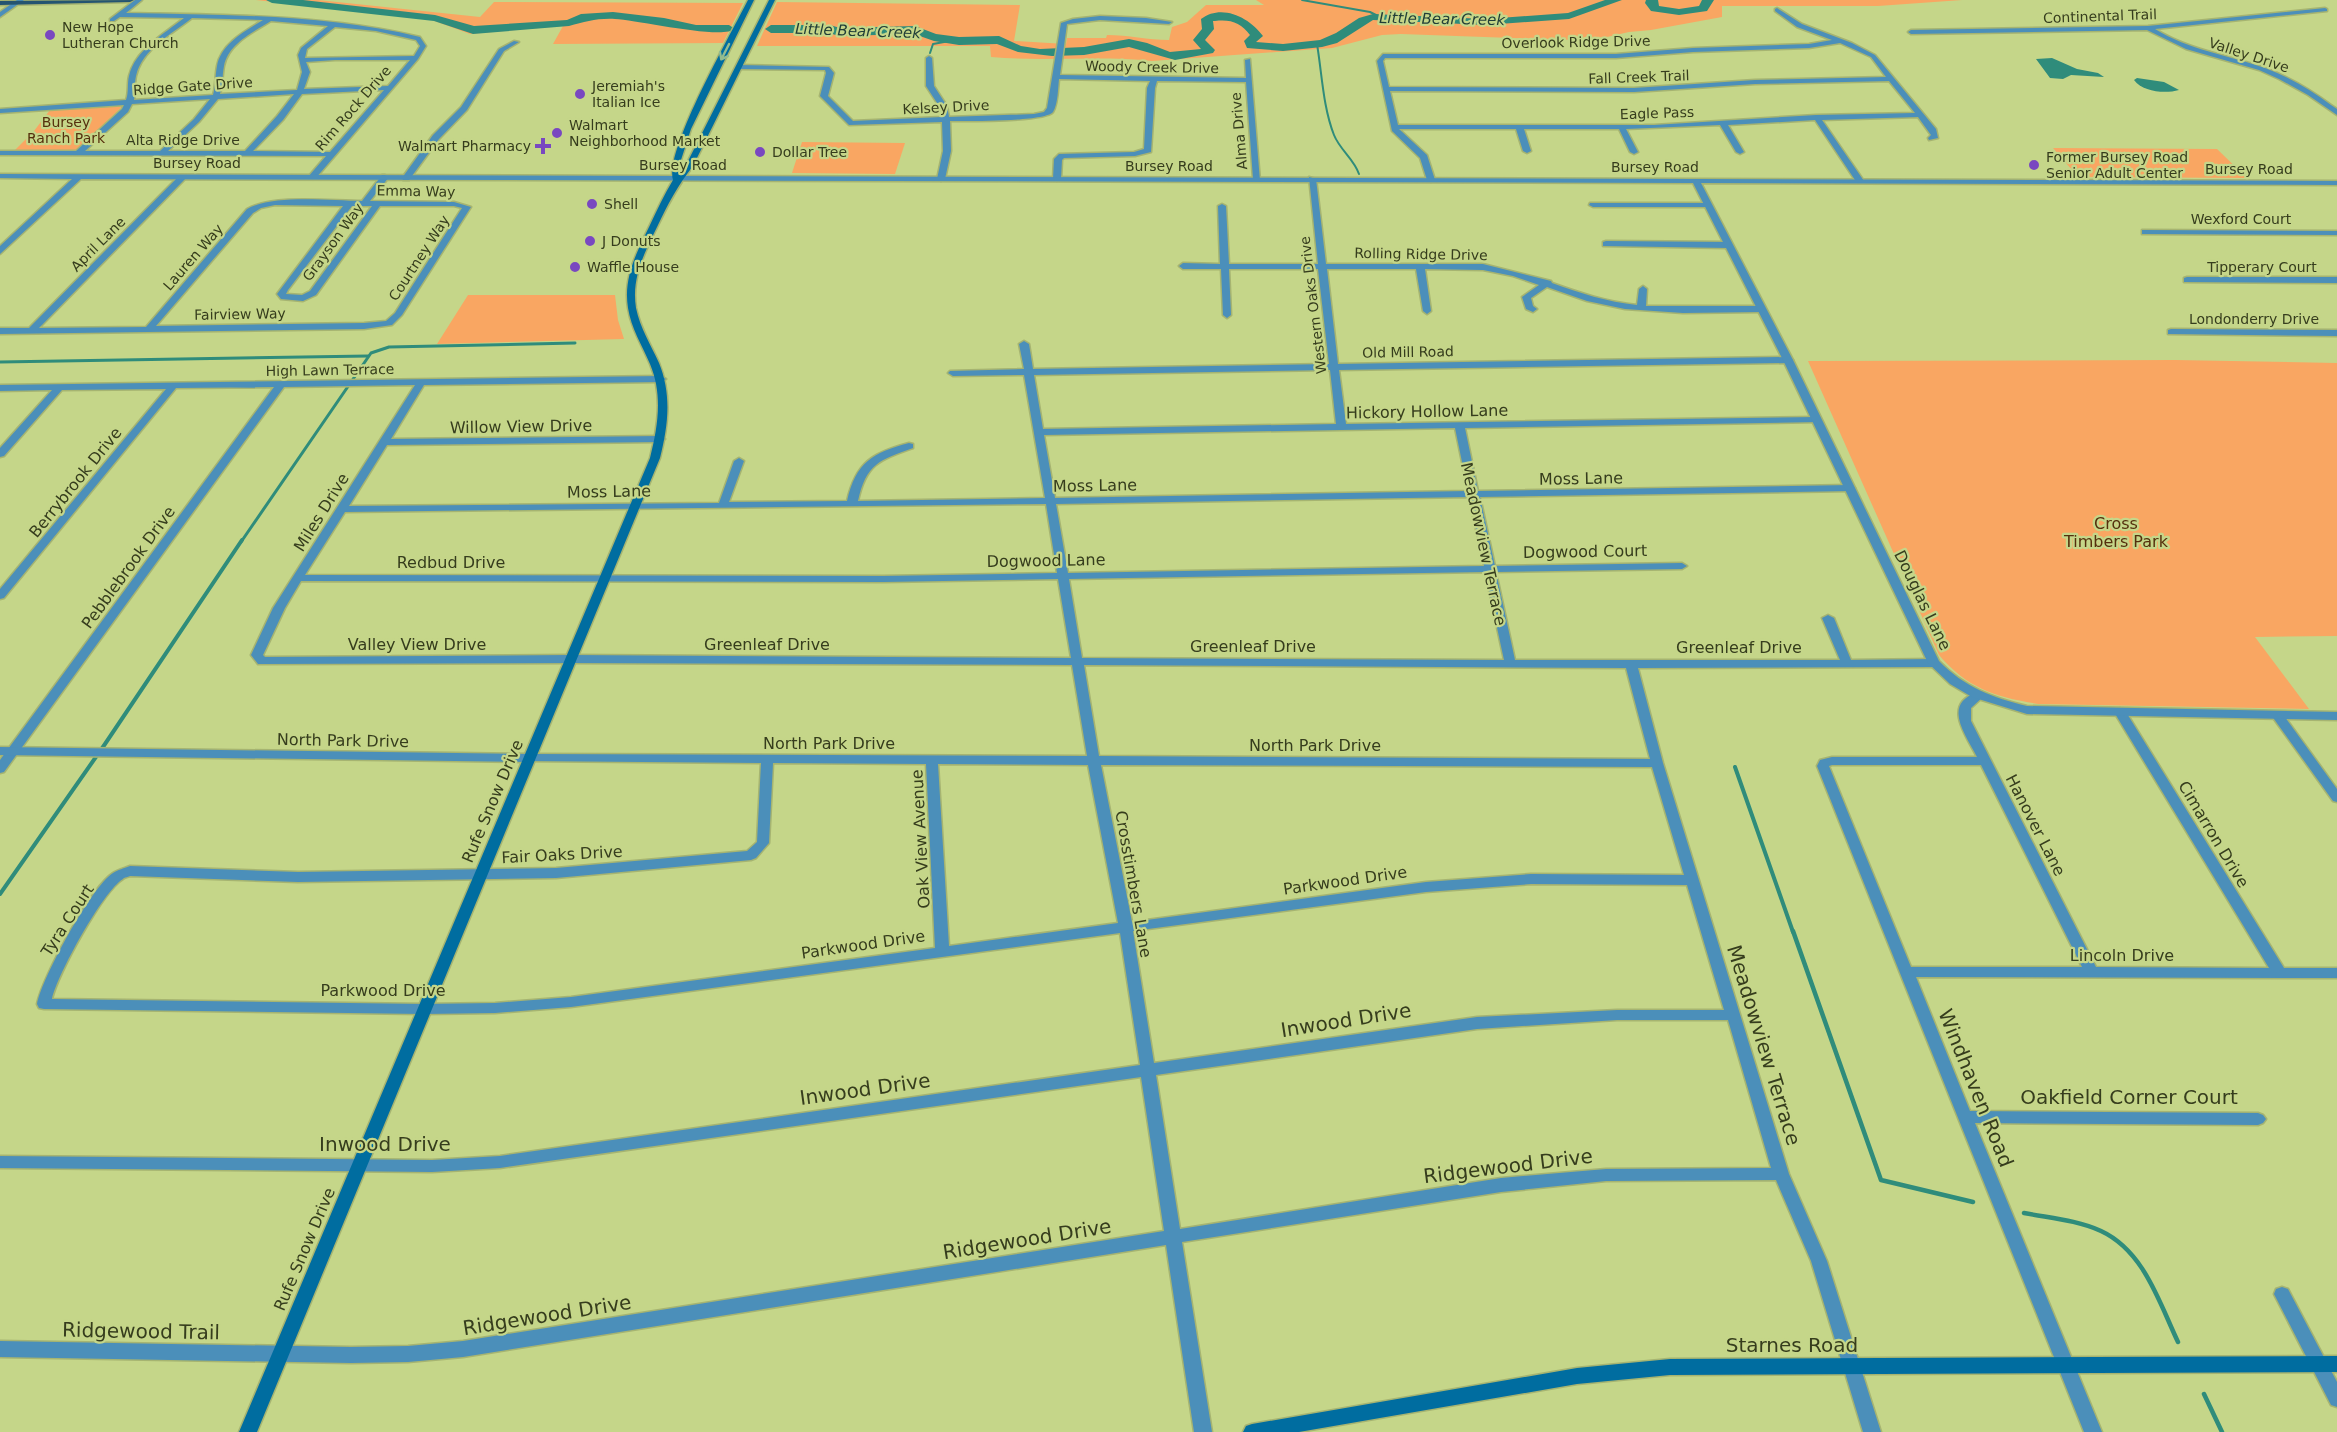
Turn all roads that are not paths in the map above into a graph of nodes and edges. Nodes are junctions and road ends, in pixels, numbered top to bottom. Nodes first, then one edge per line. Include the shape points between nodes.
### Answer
1 (130, 0) edge
2 (140, 0) edge
3 (751, 0) edge
4 (772, 0) edge
5 (19, 2) edge
6 (0, 3) edge
7 (1777, 10) dead end
8 (2325, 10) dead end
9 (0, 15) edge
10 (120, 15) junction
11 (192, 15) junction
12 (269, 19) junction
13 (112, 20) dead end
14 (1169, 22) dead end
15 (334, 25) junction
16 (2148, 28) junction
17 (1911, 32) dead end
18 (1841, 41) junction
19 (516, 42) dead end
20 (416, 58) junction
21 (929, 58) dead end
22 (302, 60) junction
23 (1248, 60) dead end
24 (739, 67) junction
25 (1055, 77) junction
26 (1155, 78) junction
27 (1893, 79) junction
28 (1249, 80) junction
29 (388, 88) junction
30 (1386, 90) junction
31 (300, 91) junction
32 (216, 96) junction
33 (131, 103) junction
34 (700, 103) junction
35 (721, 103) junction
36 (0, 111) edge
37 (2337, 113) edge
38 (1920, 115) junction
39 (1816, 117) junction
40 (946, 121) junction
41 (1724, 123) junction
42 (1519, 126) junction
43 (1395, 127) junction
44 (1622, 128) junction
45 (1932, 138) dead end
46 (1527, 151) dead end
47 (1634, 152) dead end
48 (1740, 152) dead end
49 (0, 153) edge
50 (78, 153) junction
51 (162, 153) junction
52 (247, 154) junction
53 (330, 154) junction
54 (0, 176) edge
55 (79, 176) junction
56 (183, 177) junction
57 (312, 177) junction
58 (385, 177) junction
59 (406, 178) junction
60 (676, 178) junction
61 (940, 179) junction
62 (1057, 179) junction
63 (1257, 179) junction
64 (1312, 179) junction
65 (1431, 180) junction
66 (1695, 180) junction
67 (1860, 181) junction
68 (2337, 183) edge
69 (378, 203) junction
70 (349, 204) junction
71 (364, 204) junction
72 (1593, 205) dead end
73 (1707, 205) junction
74 (259, 206) joint
75 (465, 206) joint
76 (1222, 206) dead end
77 (2145, 232) dead end
78 (2337, 233) edge
79 (1606, 244) dead end
80 (1728, 245) junction
81 (0, 251) edge
82 (1183, 266) dead end
83 (1225, 267) junction
84 (1322, 267) junction
85 (1420, 267) junction
86 (2187, 280) dead end
87 (2337, 280) edge
88 (1548, 283) junction
89 (1643, 289) dead end
90 (1641, 308) junction
91 (1533, 309) dead end
92 (1761, 309) junction
93 (1427, 311) dead end
94 (1227, 315) dead end
95 (388, 323) joint
96 (148, 329) junction
97 (0, 331) edge
98 (31, 331) junction
99 (2171, 332) dead end
100 (2337, 333) edge
101 (1024, 344) dead end
102 (1788, 360) junction
103 (1334, 367) junction
104 (1029, 372) junction
105 (953, 373) dead end
106 (661, 379) junction
107 (421, 383) junction
108 (281, 384) junction
109 (173, 386) junction
110 (0, 388) edge
111 (59, 388) junction
112 (1816, 420) junction
113 (1458, 425) junction
114 (1341, 427) junction
115 (1038, 432) junction
116 (660, 439) junction
117 (383, 442) junction
118 (909, 446) dead end
119 (0, 454) edge
120 (740, 461) dead end
121 (1850, 488) junction
122 (1473, 495) junction
123 (1050, 501) junction
124 (852, 504) junction
125 (636, 506) junction
126 (723, 506) junction
127 (341, 509) junction
128 (1682, 566) dead end
129 (1489, 569) junction
130 (1062, 576) junction
131 (298, 578) junction
132 (604, 578) junction
133 (0, 596) edge
134 (1828, 618) dead end
135 (572, 659) junction
136 (262, 661) joint
137 (1077, 662) junction
138 (1510, 663) junction
139 (1847, 663) junction
140 (1934, 663) junction
141 (1630, 664) junction
142 (1978, 696) junction
143 (2120, 712) junction
144 (2278, 716) junction
145 (2337, 716) edge
146 (6, 751) edge
147 (530, 758) junction
148 (767, 759) junction
149 (932, 760) junction
150 (1094, 761) junction
151 (1986, 761) junction
152 (1657, 763) junction
153 (0, 769) edge
154 (2337, 798) edge
155 (130, 871) joint
156 (481, 875) junction
157 (1692, 880) junction
158 (1126, 928) junction
159 (942, 951) junction
160 (1907, 972) junction
161 (2279, 972) junction
162 (2092, 973) junction
163 (2337, 973) edge
164 (43, 998) joint
165 (424, 1009) junction
166 (1733, 1015) junction
167 (1148, 1070) junction
168 (1965, 1117) junction
169 (2258, 1119) dead end
170 (0, 1162) edge
171 (359, 1166) junction
172 (1781, 1174) junction
173 (1173, 1237) junction
174 (2282, 1294) dead end
175 (0, 1349) edge
176 (280, 1354) junction
177 (2319, 1364) junction
178 (2337, 1364) edge
179 (1852, 1366) junction
180 (2067, 1366) junction
181 (2337, 1400) edge
182 (248, 1432) edge
183 (1203, 1432) edge
184 (1252, 1432) edge
185 (1872, 1432) edge
186 (2093, 1432) edge

1 - 5 main road
2 - 10 street
3 -> 34 main road, Rufe Snow Drive
4 - 24 main road, Rufe Snow Drive
5 - 6 main road
5 - 9 street
7 - 18 street via 1793,24
8 - 16 street, Continental Trail
10 - 11 street
10 - 13 street
11 - 12 street
11 - 33 street via 138,62 131,82
12 - 15 street
12 - 32 street via 226,52 220,64 221,82
14 - 25 street via 1067,21 1063,24
15 - 20 street via 415,37 423,46
15 - 22 street via 306,46
16 - 17 street, Continental Trail
16 - 37 street, Valley Drive via 2184,46 2285,79 2312,93
18 - 27 street via 1873,56
18 - 30 street, Overlook Ridge Drive via 1616,56 1383,56 1380,61
19 - 59 street via 501,51 464,108 436,137
20 - 22 street
20 - 29 street, Rim Rock Drive
21 - 40 street via 930,86 943,106
22 - 31 street via 306,72
23 - 28 street, Alma Drive
24 - 35 main road, Rufe Snow Drive
24 - 40 street, Kelsey Drive via 827,68 830,73 824,96 848,122
25 - 26 street, Woody Creek Drive
25 - 40 street, Kelsey Drive via 1051,109 1046,114
26 - 28 street, Woody Creek Drive
26 - 62 street via 1151,88 1149,147 1145,152 1062,156 1058,159
27 - 30 street, Fall Creek Trail via 1634,90
27 - 38 street
28 - 63 street, Alma Drive
29 - 31 street, Ridge Gate Drive
29 - 53 street, Rim Rock Drive
30 - 43 street
31 - 32 street, Ridge Gate Drive
31 - 52 street
32 - 33 street, Ridge Gate Drive
32 - 51 street
33 - 36 street, Ridge Gate Drive
33 - 50 street
34 - 35 main road
34 - 60 main road, Rufe Snow Drive via 674,165
35 - 60 main road, Rufe Snow Drive via 689,166
38 - 39 street, Eagle Pass
38 - 45 street via 1933,131
39 - 41 street, Eagle Pass
39 - 67 street
40 - 61 street via 947,151
41 - 44 street, Eagle Pass
41 - 48 street
42 - 43 street, Eagle Pass
42 - 44 street, Eagle Pass
42 - 46 street
43 - 65 street via 1403,140 1424,158
44 - 47 street
49 - 50 street, Alta Ridge Drive
50 - 51 street, Alta Ridge Drive
51 - 52 street, Alta Ridge Drive
52 - 53 street, Alta Ridge Drive
53 - 57 street, Rim Rock Drive
54 - 55 street, Bursey Road
55 - 56 street, Bursey Road
55 - 81 street
56 - 57 street, Bursey Road
56 - 98 street, April Lane
57 - 58 street, Bursey Road
58 - 59 street, Bursey Road
58 - 71 street, Grayson Way
59 - 60 street, Bursey Road
60 - 61 street, Bursey Road
60 - 106 main road, Rufe Snow Drive via 638,256 630,299
61 - 62 street, Bursey Road
62 - 63 street, Bursey Road
63 - 64 street, Bursey Road
64 - 65 street, Bursey Road
64 - 84 street, Western Oaks Drive
65 - 66 street, Bursey Road
66 - 67 street, Bursey Road
66 - 73 street, Douglas Lane
67 - 68 street, Bursey Road
69 - 70 street, Grayson Way via 313,293 303,298 284,297 284,289
69 - 71 street, Emma Way
69 - 75 street, Emma Way
70 - 71 street, Emma Way
70 - 74 street, Emma Way
72 - 73 street
73 - 80 street, Douglas Lane
74 - 96 street, Lauren Way via 250,211
75 - 95 street, Courtney Way via 398,315
76 - 83 street
77 - 78 street, Wexford Court
79 - 80 street
80 - 92 street, Douglas Lane
82 - 83 street, Rolling Ridge Drive
83 - 84 street, Rolling Ridge Drive
83 - 94 street
84 - 85 street, Rolling Ridge Drive
84 - 103 street, Western Oaks Drive
85 - 88 street, Rolling Ridge Drive via 1500,269
85 - 93 street
86 - 87 street, Tipperary Court
88 - 90 street, Rolling Ridge Drive via 1604,302
88 - 91 street via 1526,297
89 - 90 street
90 - 92 street, Rolling Ridge Drive
92 - 102 street, Douglas Lane
95 - 96 street, Fairview Way
96 - 98 street, Fairview Way
97 - 98 street, Fairview Way
99 - 100 street, Londonderry Drive
101 - 104 street, Crosstimbers Lane
102 - 103 street, Old Mill Road
102 - 112 street, Douglas Lane
103 - 104 street, Old Mill Road
103 - 114 street, Western Oaks Drive
104 - 105 street, Old Mill Road
104 - 115 street, Crosstimbers Lane
106 - 107 street, High Lawn Terrace
106 - 116 main road, Rufe Snow Drive via 665,412
107 - 108 street, High Lawn Terrace
107 - 117 street, Miles Drive
108 - 109 street, High Lawn Terrace
108 - 146 street, Pebblebrook Drive
109 - 111 street, High Lawn Terrace
109 - 133 street, Berrybrook Drive
110 - 111 street, High Lawn Terrace
111 - 119 street
112 - 113 street, Hickory Hollow Lane
112 - 121 street, Douglas Lane
113 - 114 street, Hickory Hollow Lane
113 - 122 street, Meadowview Terrace
114 - 115 street, Hickory Hollow Lane
115 - 123 street, Crosstimbers Lane
116 - 117 street, Willow View Drive
116 - 125 main road, Rufe Snow Drive
117 - 127 street, Miles Drive
118 - 124 street via 877,458 862,470
120 - 126 street
121 - 122 street, Moss Lane
121 - 140 street, Douglas Lane
122 - 123 street, Moss Lane
122 - 129 street, Meadowview Terrace
123 - 124 street, Moss Lane
123 - 130 street, Crosstimbers Lane
124 - 126 street, Moss Lane
125 - 126 street, Moss Lane
125 - 127 street, Moss Lane
125 - 132 main road, Rufe Snow Drive
127 - 131 street, Miles Drive
128 - 129 street, Dogwood Court
129 - 130 street, Dogwood Lane
129 - 138 street, Meadowview Terrace
130 - 132 street, Dogwood Lane
130 - 137 street, Crosstimbers Lane
131 - 132 street, Redbud Drive
131 - 136 street, Miles Drive via 260,647 257,654
132 - 135 main road, Rufe Snow Drive
134 - 139 street
135 - 136 street, Valley View Drive
135 - 137 street, Greenleaf Drive
135 - 147 main road, Rufe Snow Drive
137 - 138 street, Greenleaf Drive
137 - 150 street, Crosstimbers Lane
138 - 141 street, Greenleaf Drive
139 - 140 street, Greenleaf Drive
139 - 141 street, Greenleaf Drive
140 - 142 street, Douglas Lane
141 - 152 street, Meadowview Terrace
142 - 143 street, Douglas Lane via 2027,710
142 - 151 street, Hanover Lane via 1965,704 1963,714
143 - 144 street, Douglas Lane
143 - 161 street, Cimarron Drive
144 - 145 street, Douglas Lane
144 - 154 street
146 - 147 street, North Park Drive
146 - 153 street, Pebblebrook Drive
147 - 148 street, North Park Drive
147 - 156 main road, Rufe Snow Drive
148 - 149 street, North Park Drive
148 - 156 street, Fair Oaks Drive via 763,843 751,855 556,873
149 - 150 street, North Park Drive
149 - 159 street, Oak View Avenue
150 - 152 street, North Park Drive
150 - 158 street, Crosstimbers Lane
151 - 160 street, Windhaven Road via 1827,761 1823,766
151 - 162 street, Hanover Lane
152 - 157 street, Meadowview Terrace
155 - 156 street, Fair Oaks Drive via 298,876
155 - 164 street, Tyra Court via 116,877 84,921 52,974
156 - 165 main road, Rufe Snow Drive
157 - 158 street, Parkwood Drive via 1483,882
157 - 166 street, Meadowview Terrace
158 - 159 street, Parkwood Drive
158 - 167 street, Crosstimbers Lane
159 - 165 street, Parkwood Drive via 572,1002
160 - 162 street, Lincoln Drive
160 - 168 street, Windhaven Road
161 - 162 street, Lincoln Drive
161 - 163 street, Lincoln Drive
164 - 165 street, Parkwood Drive via 44,1004 50,1006
165 - 171 main road, Rufe Snow Drive
166 - 167 street, Inwood Drive via 1607,1015 1477,1023
166 - 172 street, Meadowview Terrace
167 - 171 street, Inwood Drive via 500,1162
167 - 173 street, Crosstimbers Lane
168 - 169 street, Oakfield Corner Court
168 - 180 street, Windhaven Road
170 - 171 street, Inwood Drive
171 - 176 main road, Rufe Snow Drive
172 - 173 street, Ridgewood Drive via 1553,1179
172 - 179 street, Meadowview Terrace via 1819,1262
173 - 176 street, Ridgewood Drive via 463,1349 408,1354
173 - 183 street, Crosstimbers Lane
174 - 177 street
175 - 176 street, Ridgewood Trail
176 - 182 main road, Rufe Snow Drive
177 - 178 main road, Starnes Road
177 - 180 main road, Starnes Road
177 - 181 street
179 - 180 main road, Starnes Road
179 - 184 main road, Starnes Road via 1670,1366 1577,1376
179 - 185 street, Meadowview Terrace
180 - 186 street, Windhaven Road

